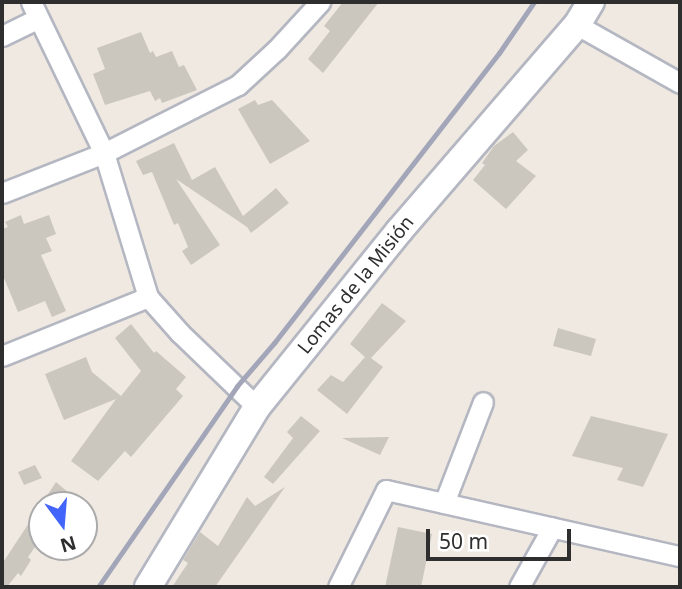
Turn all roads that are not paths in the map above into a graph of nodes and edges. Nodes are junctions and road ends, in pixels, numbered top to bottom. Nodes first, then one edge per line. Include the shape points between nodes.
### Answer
1 (320, 2) edge
2 (591, 2) edge
3 (34, 10) edge
4 (577, 25) junction
5 (2, 36) edge
6 (680, 83) edge
7 (104, 153) junction
8 (2, 193) edge
9 (148, 296) junction
10 (2, 356) edge
11 (483, 402) dead end
12 (257, 407) junction
13 (444, 503) junction
14 (552, 528) junction
15 (680, 556) edge
16 (148, 587) edge
17 (338, 587) edge
18 (519, 587) edge

1 - 7 street via 238,85
2 - 4 street, Lomas de la Misión
3 - 5 street
3 - 7 street
4 - 6 street
4 - 12 street, Lomas de la Misión via 399,231
7 - 8 street
7 - 9 street
9 - 10 street
9 - 12 street
11 - 13 street
12 - 16 street, Lomas de la Misión
13 - 14 street
13 - 17 street via 386,490
14 - 15 street
14 - 18 street

